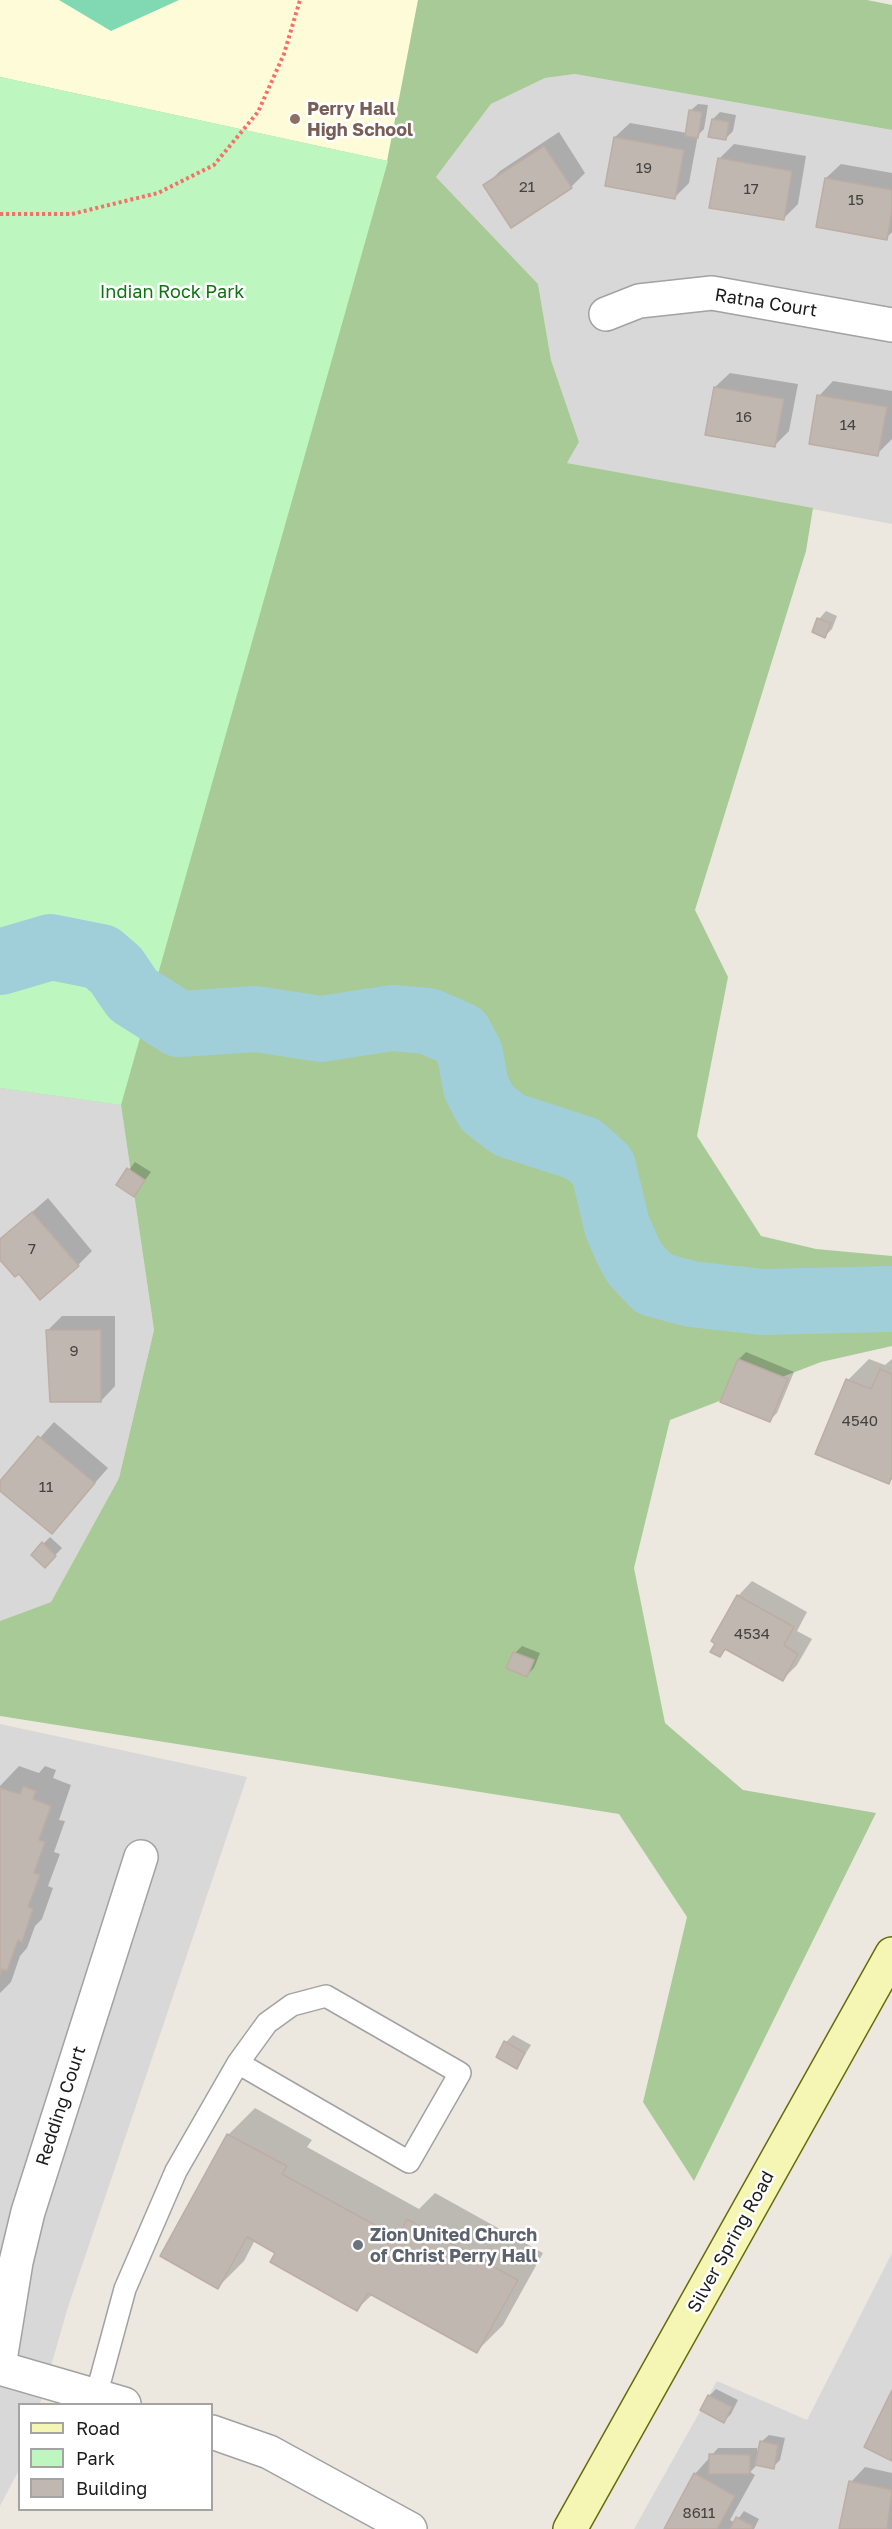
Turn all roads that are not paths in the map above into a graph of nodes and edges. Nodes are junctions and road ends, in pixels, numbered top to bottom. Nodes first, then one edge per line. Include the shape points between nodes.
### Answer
1 (606, 314) dead end
2 (892, 325) edge
3 (141, 1857) dead end
4 (892, 1954) edge
5 (238, 2063) junction
6 (0, 2360) edge
7 (0, 2368) edge
8 (110, 2400) edge
9 (213, 2432) edge
10 (410, 2529) edge
11 (570, 2529) edge

1 - 2 street, Ratna Court via 639,301 712,293
3 - 6 street, Redding Court via 28,2212
4 - 11 main road, Silver Spring Road
5 - 5 lane via 408,2162 460,2073 326,1996 292,2005 267,2023
5 - 8 lane via 176,2171 125,2289
7 - 8 street
9 - 10 street via 269,2452

